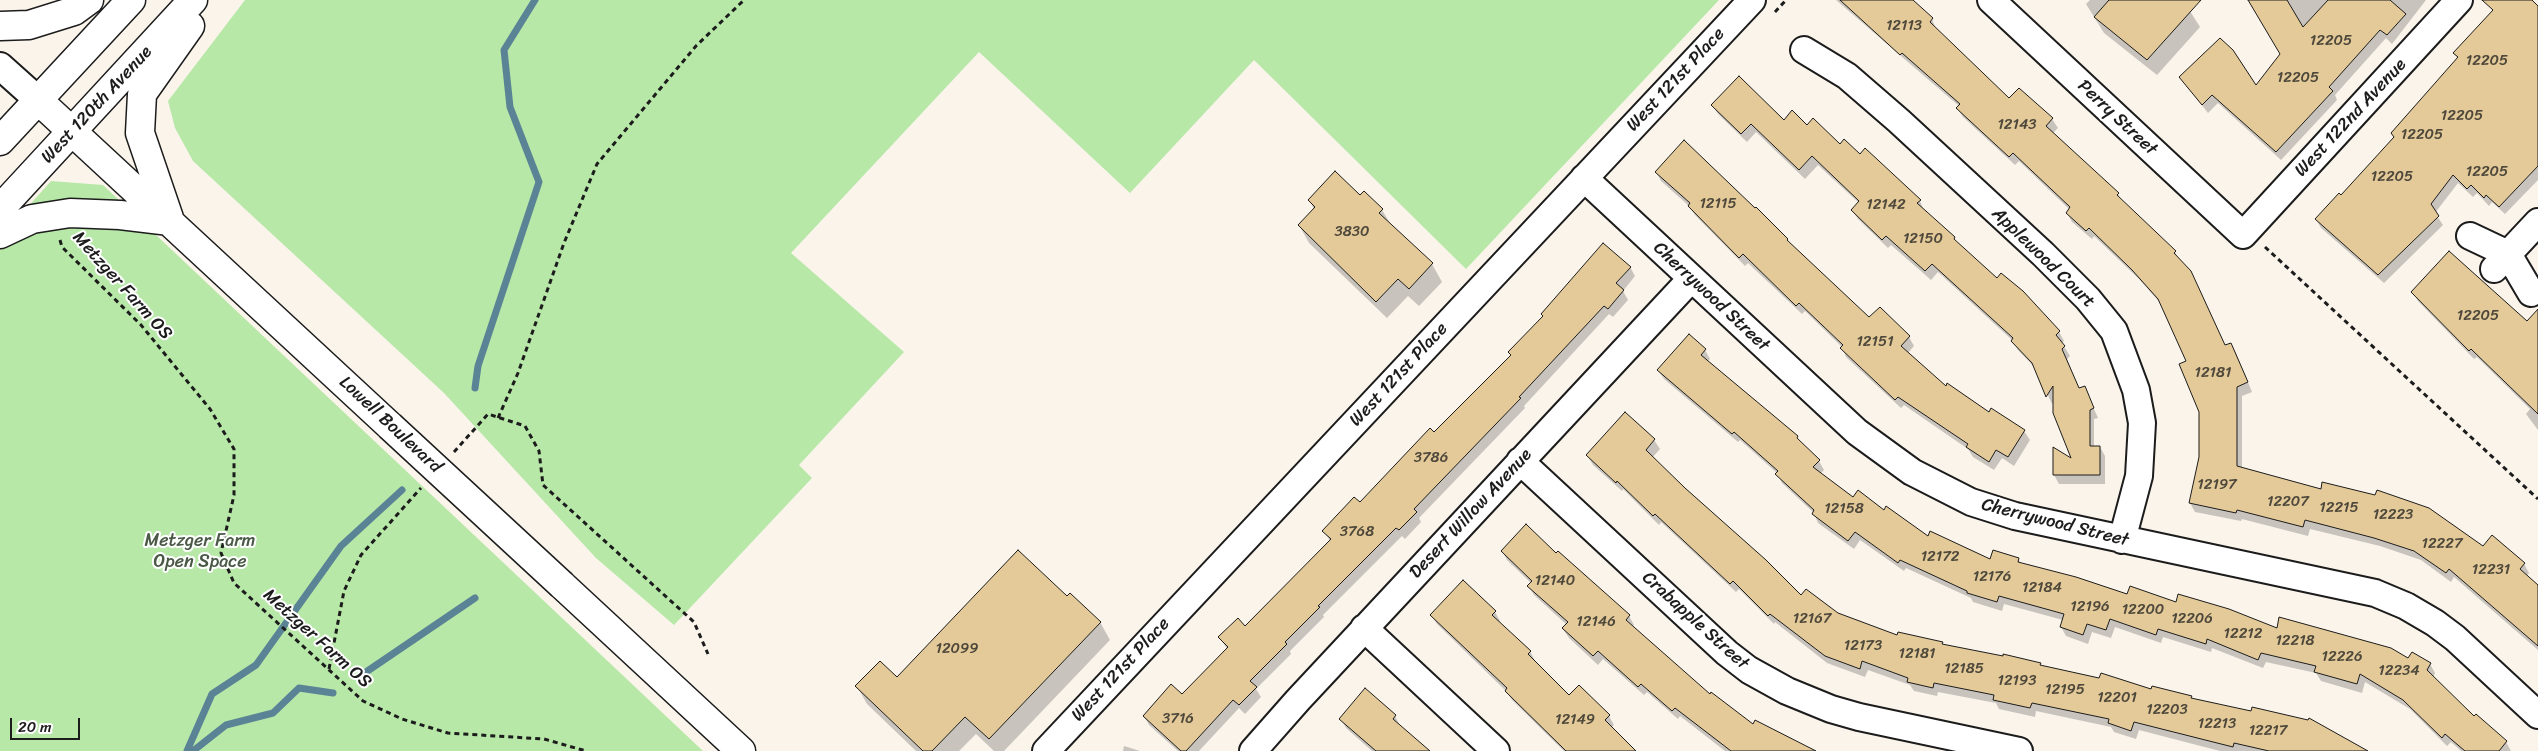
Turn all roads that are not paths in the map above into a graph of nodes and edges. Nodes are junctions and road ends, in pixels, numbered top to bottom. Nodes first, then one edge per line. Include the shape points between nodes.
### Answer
1 (89, 0) edge
2 (131, 0) edge
3 (193, 0) edge
4 (210, 0) edge
5 (1752, 0) edge
6 (1991, 0) edge
7 (2459, 0) edge
8 (0, 26) edge
9 (1804, 50) dead end
10 (0, 66) edge
11 (38, 100) junction
12 (72, 130) junction
13 (0, 141) edge
14 (1584, 178) junction
15 (0, 209) edge
16 (170, 221) junction
17 (2538, 222) edge
18 (0, 234) edge
19 (2470, 236) dead end
20 (2254, 241) joint
21 (2501, 262) junction
22 (1692, 279) junction
23 (2531, 293) dead end
24 (1520, 461) junction
25 (2122, 540) junction
26 (1364, 628) junction
27 (2538, 715) edge
28 (741, 751) edge
29 (1046, 751) edge
30 (1253, 751) edge
31 (1496, 751) edge
32 (2019, 751) edge

1 - 8 main road via 74,11 29,25
2 - 11 main road
3 - 12 main road, West 120th Avenue
4 - 16 main road via 142,94 140,133
5 - 14 street, West 121st Place
6 - 20 street, Perry Street
7 - 20 street, West 122nd Avenue
9 - 25 street, Applewood Court via 1847,76 1899,121 2062,273 2114,331 2136,390 2142,423 2139,476
10 - 11 street
11 - 12 main road, Lowell Boulevard
11 - 13 main road
12 - 15 main road, West 120th Avenue
12 - 16 main road, Lowell Boulevard
14 - 22 street, Cherrywood Street
14 - 29 street, West 121st Place
16 - 18 main road via 70,213 32,219
16 - 28 main road, Lowell Boulevard, bridge
17 - 21 street
19 - 21 street
21 - 23 street
22 - 24 street, Desert Willow Avenue
22 - 25 street, Cherrywood Street via 1857,432 1912,472 1971,502 2015,516
24 - 26 street, Desert Willow Avenue
24 - 32 street, Crabapple Street via 1749,670 1787,691 1841,711
25 - 27 street, Cherrywood Street via 2375,593 2406,606 2455,638
26 - 30 street, Desert Willow Avenue
26 - 31 street

